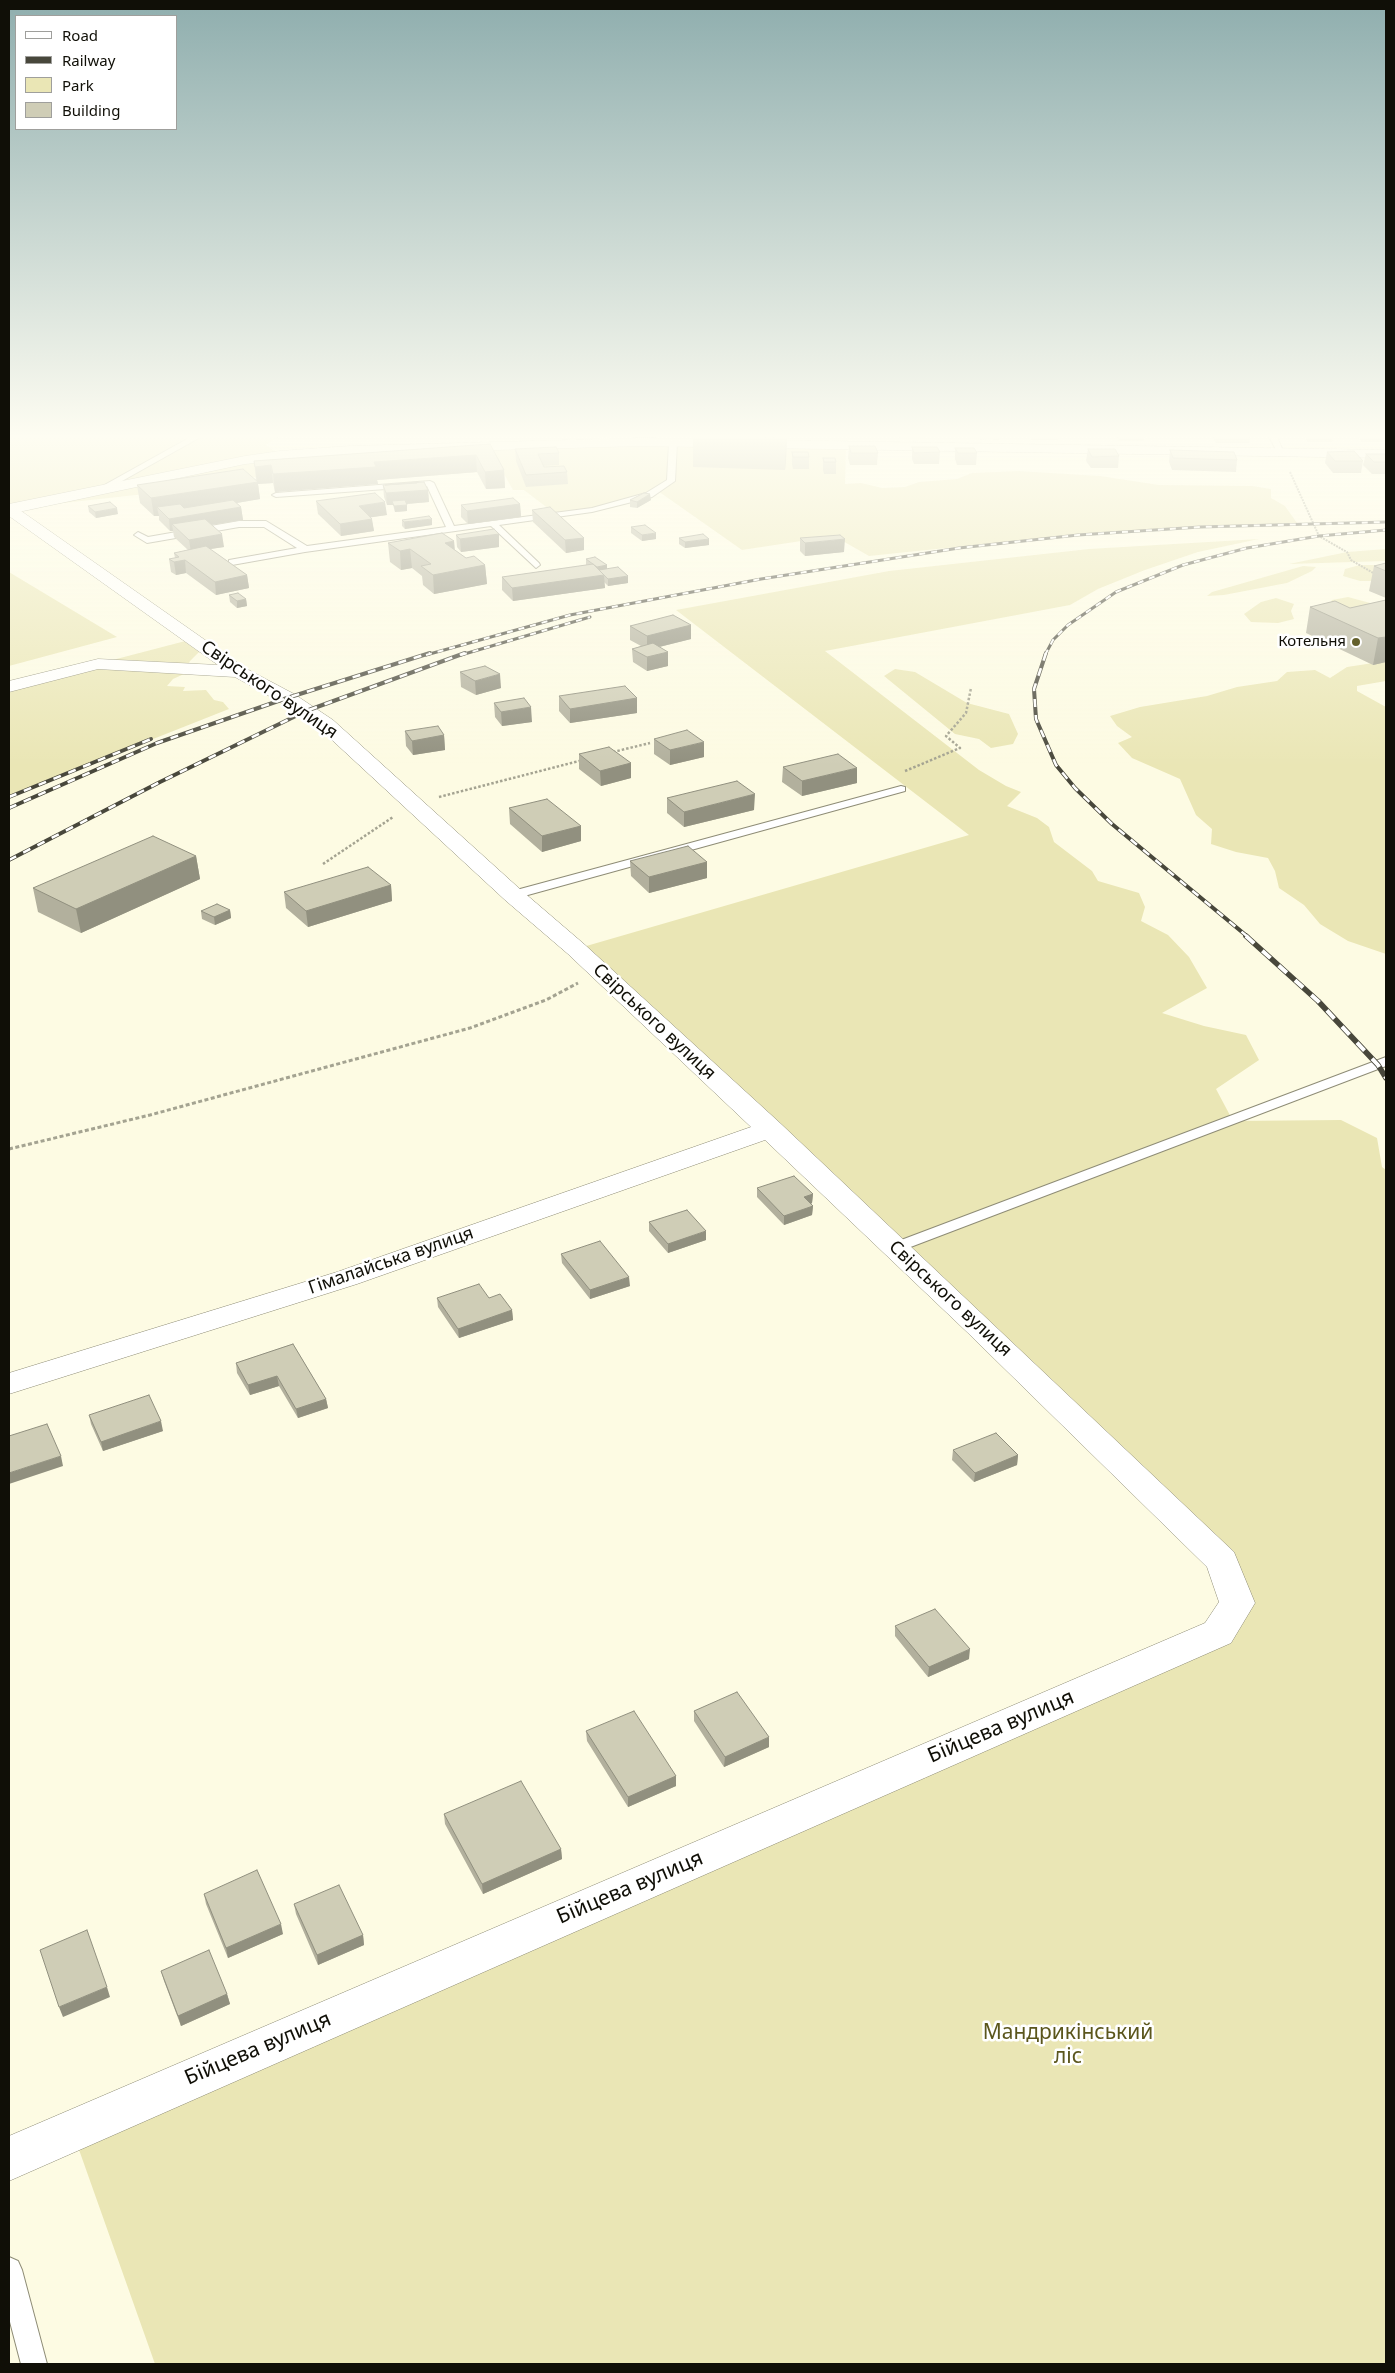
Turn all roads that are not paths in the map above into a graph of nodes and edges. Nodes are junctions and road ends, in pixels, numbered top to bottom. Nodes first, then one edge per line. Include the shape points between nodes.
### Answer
1 (59, 545) edge
2 (298, 545) edge
3 (338, 545) edge
4 (515, 545) edge
5 (305, 549) junction
6 (249, 559) junction
7 (232, 562) edge
8 (536, 565) dead end
9 (265, 568) dead end
10 (239, 672) junction
11 (9, 687) edge
12 (901, 789) road end
13 (513, 895) junction
14 (1386, 1062) edge
15 (771, 1129) junction
16 (894, 1248) junction
17 (9, 1384) edge
18 (1237, 1603) joint
19 (9, 2159) edge
20 (9, 2270) edge
21 (34, 2364) edge

1 - 10 street, Свірського вулиця
2 - 5 lane
3 - 5 lane
4 - 8 lane
5 - 6 lane
6 - 7 lane
6 - 9 lane
10 - 11 street via 98,664
10 - 13 street, Свірського вулиця via 326,724
12 - 13 lane
13 - 15 street, Свірського вулиця
14 - 16 lane
15 - 16 street, Свірського вулиця
15 - 17 street, Гімалайська вулиця via 346,1278
16 - 18 street, Свірського вулиця via 1222,1561
18 - 19 street, Бійцева вулиця via 1218,1633
20 - 21 lane

